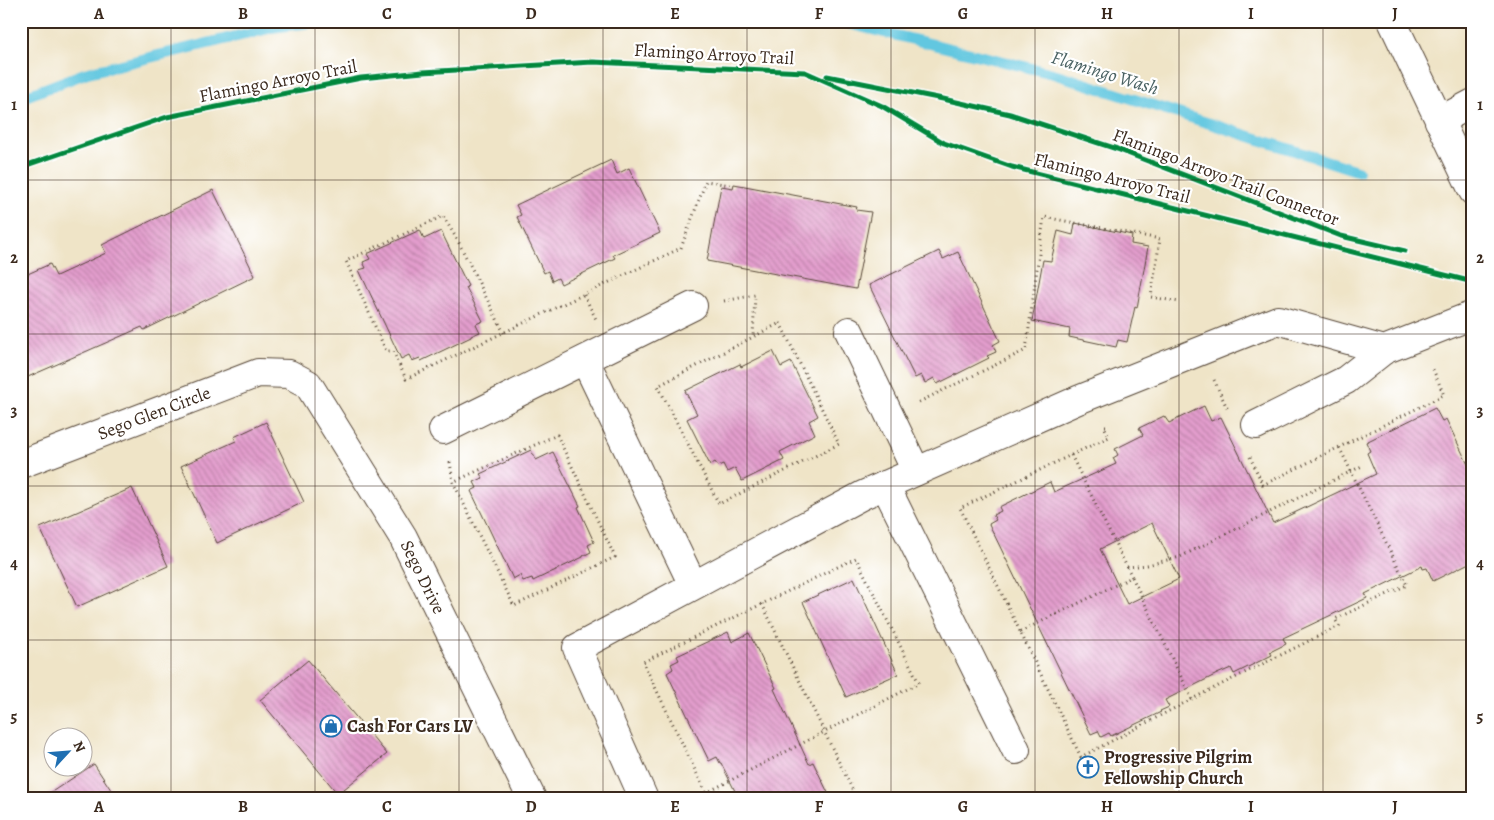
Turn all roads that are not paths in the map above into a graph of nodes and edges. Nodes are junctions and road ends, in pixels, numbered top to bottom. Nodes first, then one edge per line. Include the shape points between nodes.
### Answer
1 (1392, 21) edge
2 (1473, 103) edge
3 (1439, 121) junction
4 (1470, 177) edge
5 (693, 306) road end
6 (1473, 315) edge
7 (849, 331) dead end
8 (1384, 350) junction
9 (585, 360) junction
10 (289, 374) joint
11 (1244, 421) road end
12 (443, 430) road end
13 (21, 464) edge
14 (916, 471) junction
15 (885, 485) junction
16 (694, 585) junction
17 (1016, 750) dead end
18 (532, 799) edge
19 (644, 799) edge

1 - 3 street
2 - 3 street
3 - 4 street
5 - 9 street
6 - 8 street
7 - 14 street
8 - 11 street via 1346,380
8 - 14 street via 1278,320 1078,400
9 - 12 street
9 - 16 street
10 - 13 street, Sego Glen Circle via 258,373
10 - 18 street, Sego Drive via 308,384 403,537
14 - 15 street
15 - 16 street
15 - 17 street
16 - 19 street via 577,648

